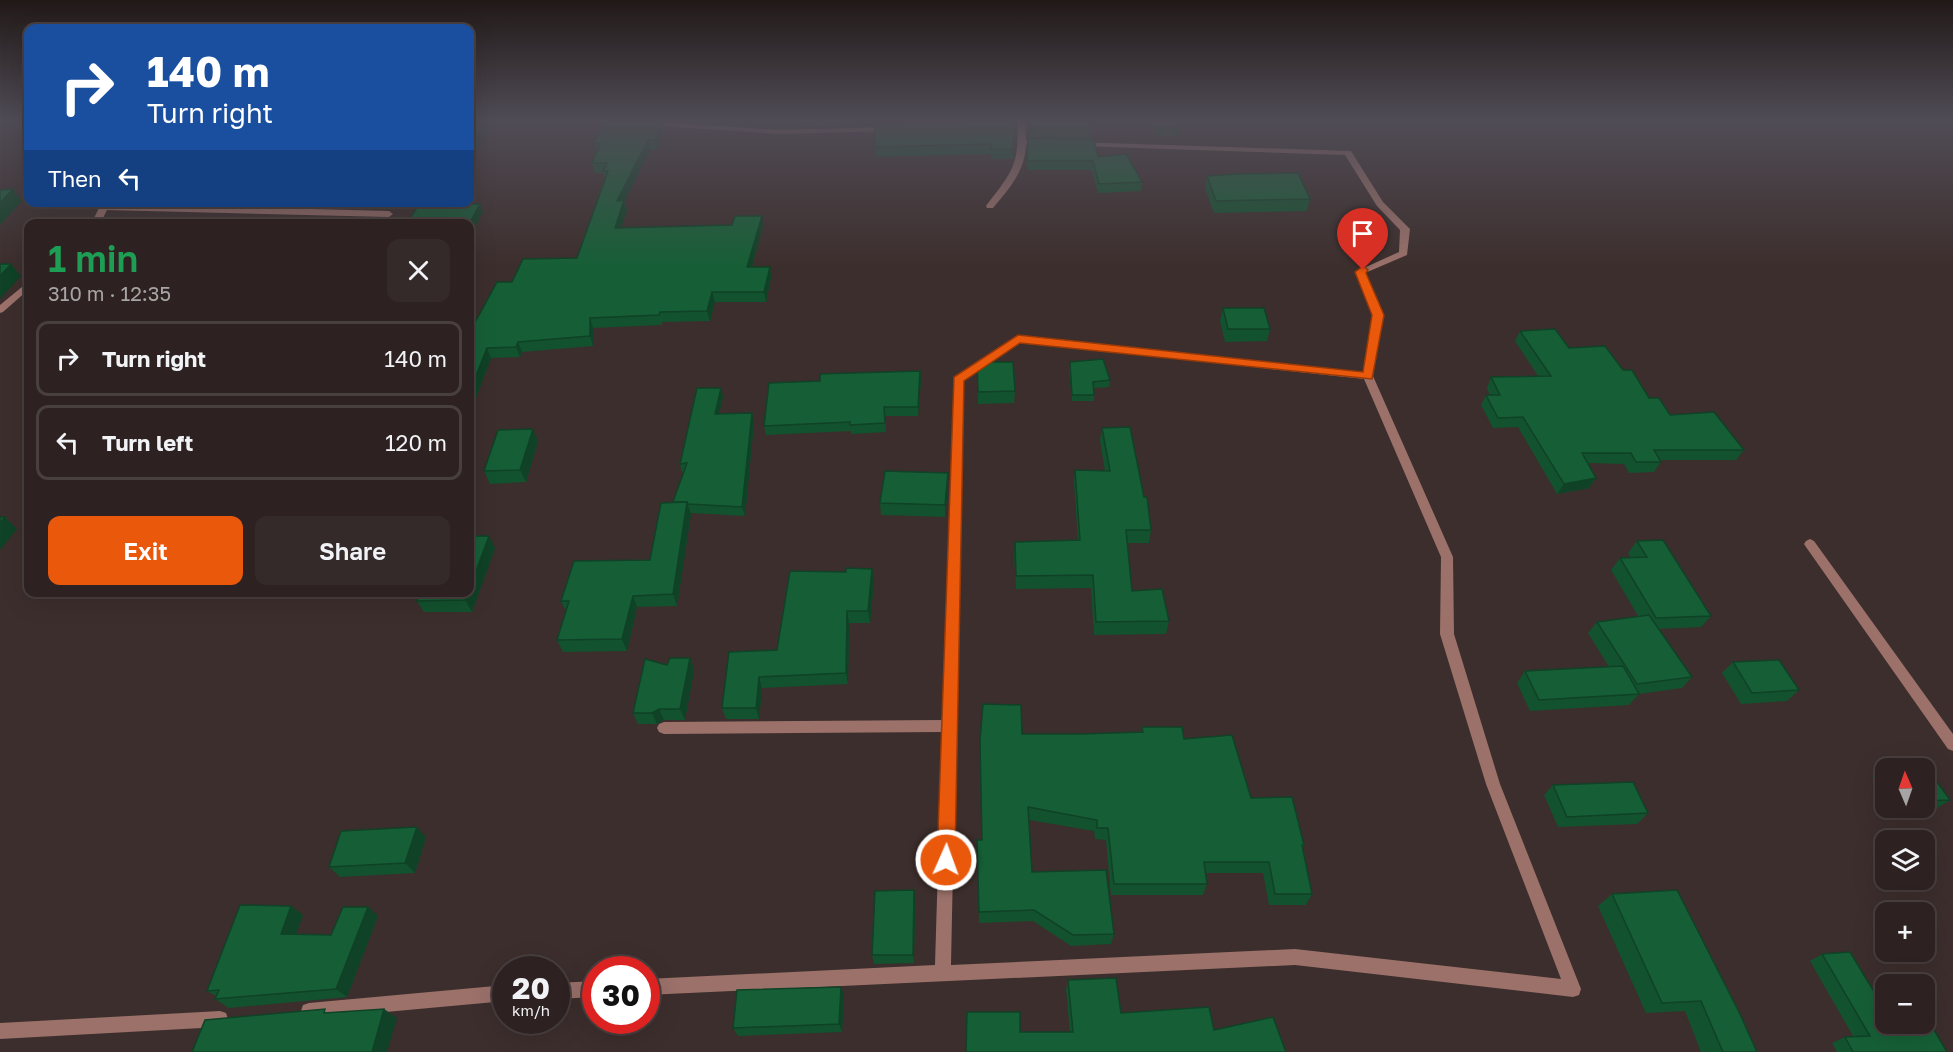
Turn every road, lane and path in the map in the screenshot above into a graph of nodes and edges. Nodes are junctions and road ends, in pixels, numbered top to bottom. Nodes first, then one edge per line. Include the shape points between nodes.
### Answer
1 (1018, 169) edge
2 (1358, 169) edge
3 (990, 206) dead end
4 (167, 207) edge
5 (293, 207) edge
6 (290, 211) junction
7 (314, 214) junction
8 (388, 214) dead end
9 (311, 219) edge
10 (24, 289) edge
11 (0, 310) edge
12 (1368, 376) junction
13 (1810, 544) dead end
14 (950, 726) junction
15 (664, 728) dead end
16 (1953, 745) edge
17 (943, 972) junction
18 (660, 986) edge
19 (492, 994) edge
20 (297, 1012) edge
21 (239, 1017) edge
22 (0, 1031) edge

1 - 3 street
2 - 12 street via 1377,200 1405,229 1404,253 1360,272 1378,315
4 - 6 street
5 - 6 street
6 - 7 street
7 - 8 street
7 - 9 street
10 - 11 street
12 - 14 street via 1018,339 958,380
12 - 17 street via 1447,558 1447,634 1493,784 1573,988 1295,957
13 - 16 street
14 - 15 street
14 - 17 street
17 - 18 street
19 - 20 street
21 - 22 street

